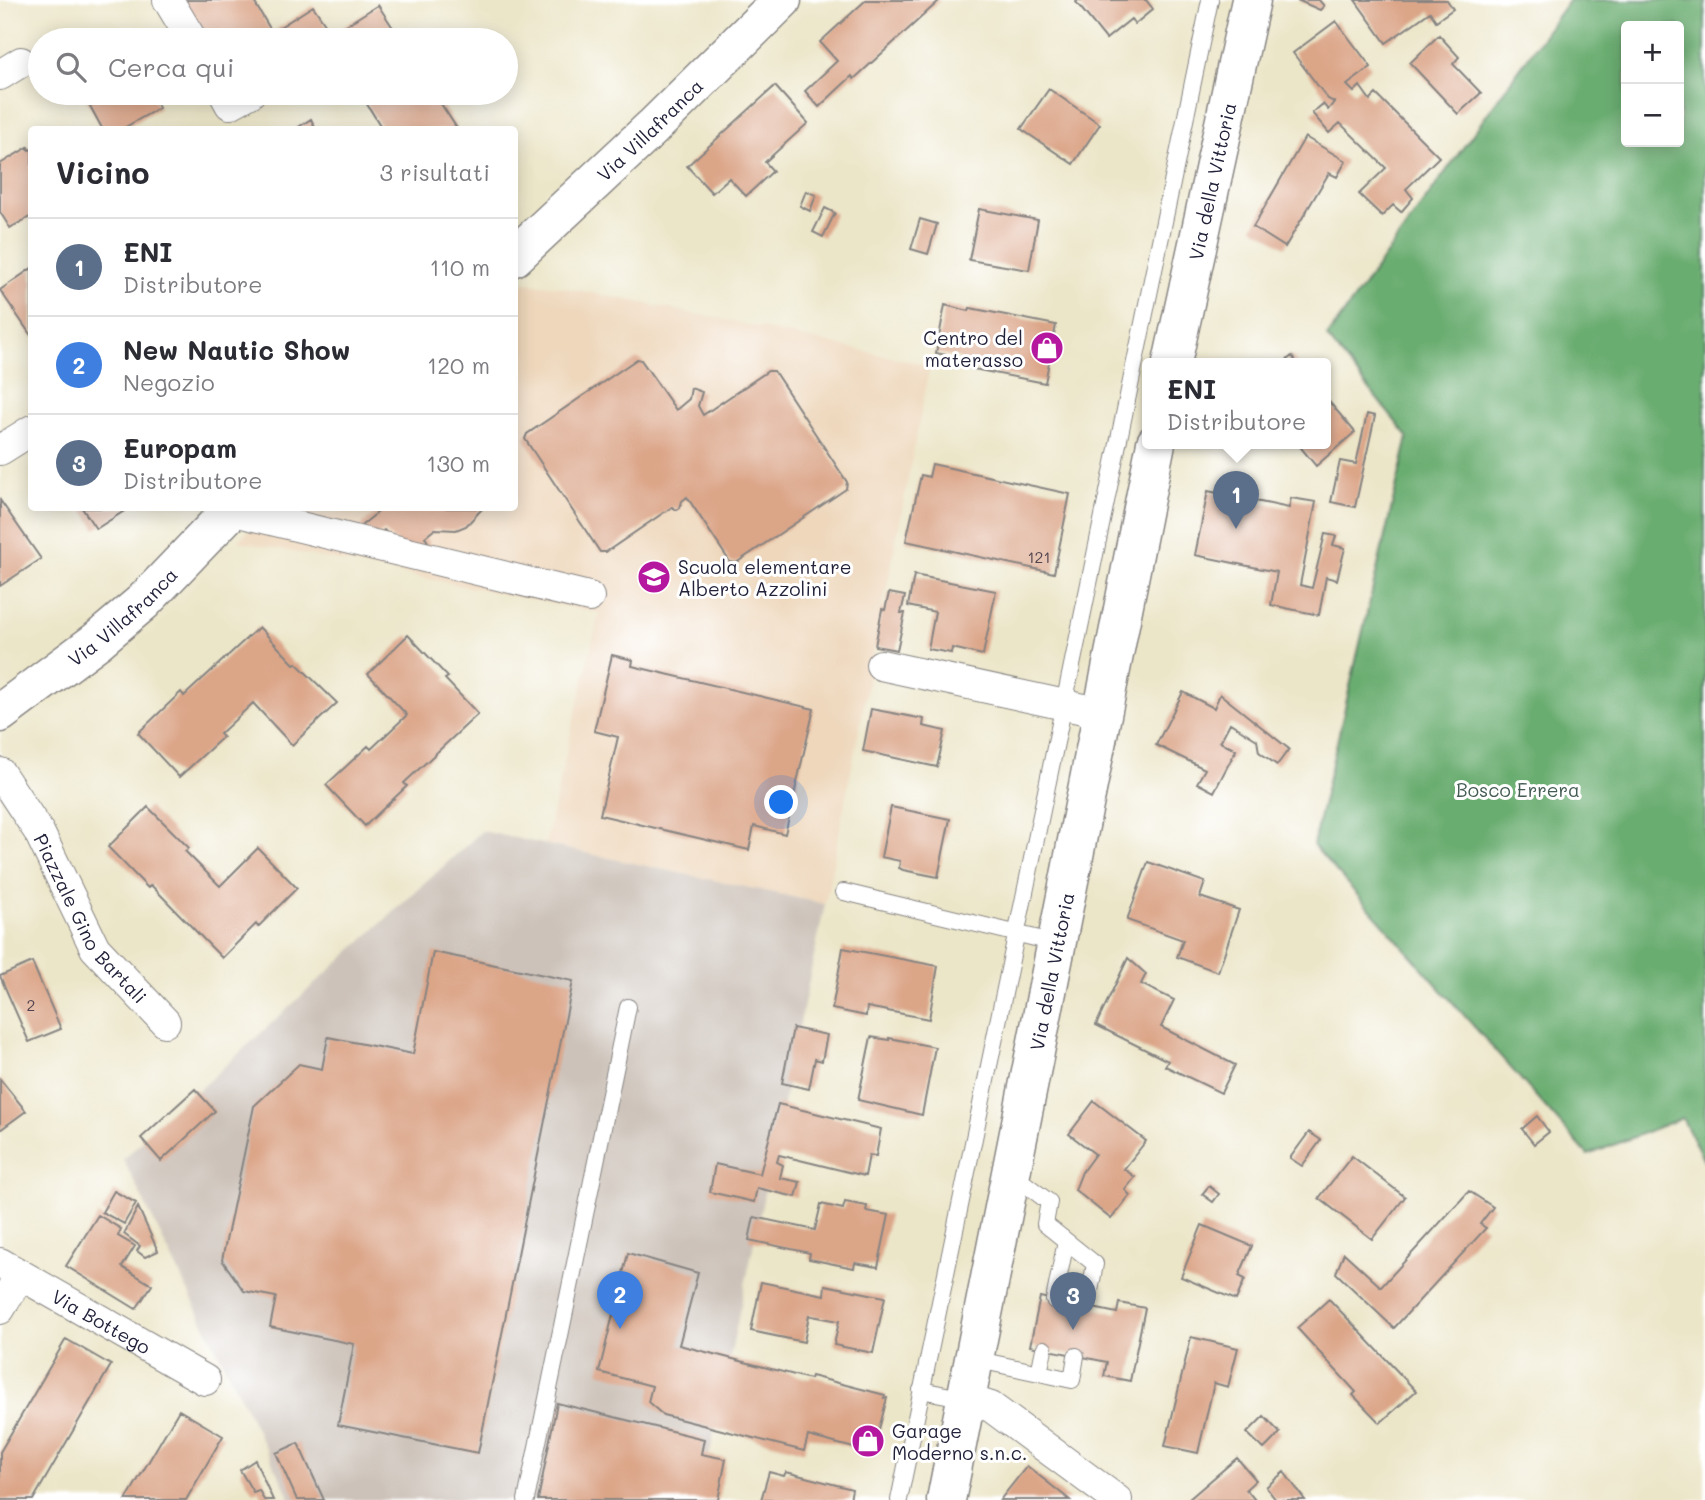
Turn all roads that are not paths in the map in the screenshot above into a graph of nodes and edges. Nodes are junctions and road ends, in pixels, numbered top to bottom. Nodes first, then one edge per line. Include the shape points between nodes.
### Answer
1 (168, 0) edge
2 (782, 0) edge
3 (1210, 0) edge
4 (1251, 0) edge
5 (185, 28) edge
6 (518, 253) edge
7 (1173, 358) edge
8 (28, 432) edge
9 (1155, 449) edge
10 (0, 450) edge
11 (230, 511) edge
12 (240, 511) edge
13 (589, 597) dead end
14 (881, 665) dead end
15 (1064, 705) junction
16 (0, 713) edge
17 (1102, 713) junction
18 (0, 773) edge
19 (844, 892) dead end
20 (1016, 933) junction
21 (1056, 943) junction
22 (628, 1007) dead end
23 (165, 1022) dead end
24 (1011, 1173) junction
25 (1066, 1241) junction
26 (10, 1269) edge
27 (1054, 1300) dead end
28 (1087, 1307) dead end
29 (0, 1310) edge
30 (1044, 1349) dead end
31 (1076, 1356) dead end
32 (974, 1359) junction
33 (1039, 1373) junction
34 (205, 1380) dead end
35 (921, 1391) junction
36 (966, 1399) junction
37 (526, 1500) edge
38 (899, 1500) edge
39 (946, 1500) edge
40 (1117, 1500) edge

1 - 5 street
2 - 6 main road, Via Villafranca
3 - 15 lane
4 - 7 main road, Via della Vittoria
8 - 10 street
9 - 17 main road, Via della Vittoria
11 - 16 main road, Via Villafranca via 144,602
12 - 13 street
14 - 15 street
15 - 17 street
15 - 20 lane
17 - 21 main road, Via della Vittoria
18 - 23 street, Piazzale Gino Bartali via 39,832 95,948
19 - 20 lane
20 - 21 lane
20 - 35 lane
21 - 24 main road, Via della Vittoria
22 - 37 lane
24 - 25 lane via 1049,1202 1045,1224
24 - 32 main road, Via della Vittoria
25 - 27 lane
25 - 28 lane via 1095,1264
26 - 29 street
26 - 34 street, Via Bottego
30 - 33 lane
31 - 33 lane via 1072,1380
32 - 33 lane
32 - 36 main road, Via della Vittoria
35 - 36 lane
35 - 38 lane
36 - 39 main road, Via della Vittoria
36 - 40 street via 991,1406

